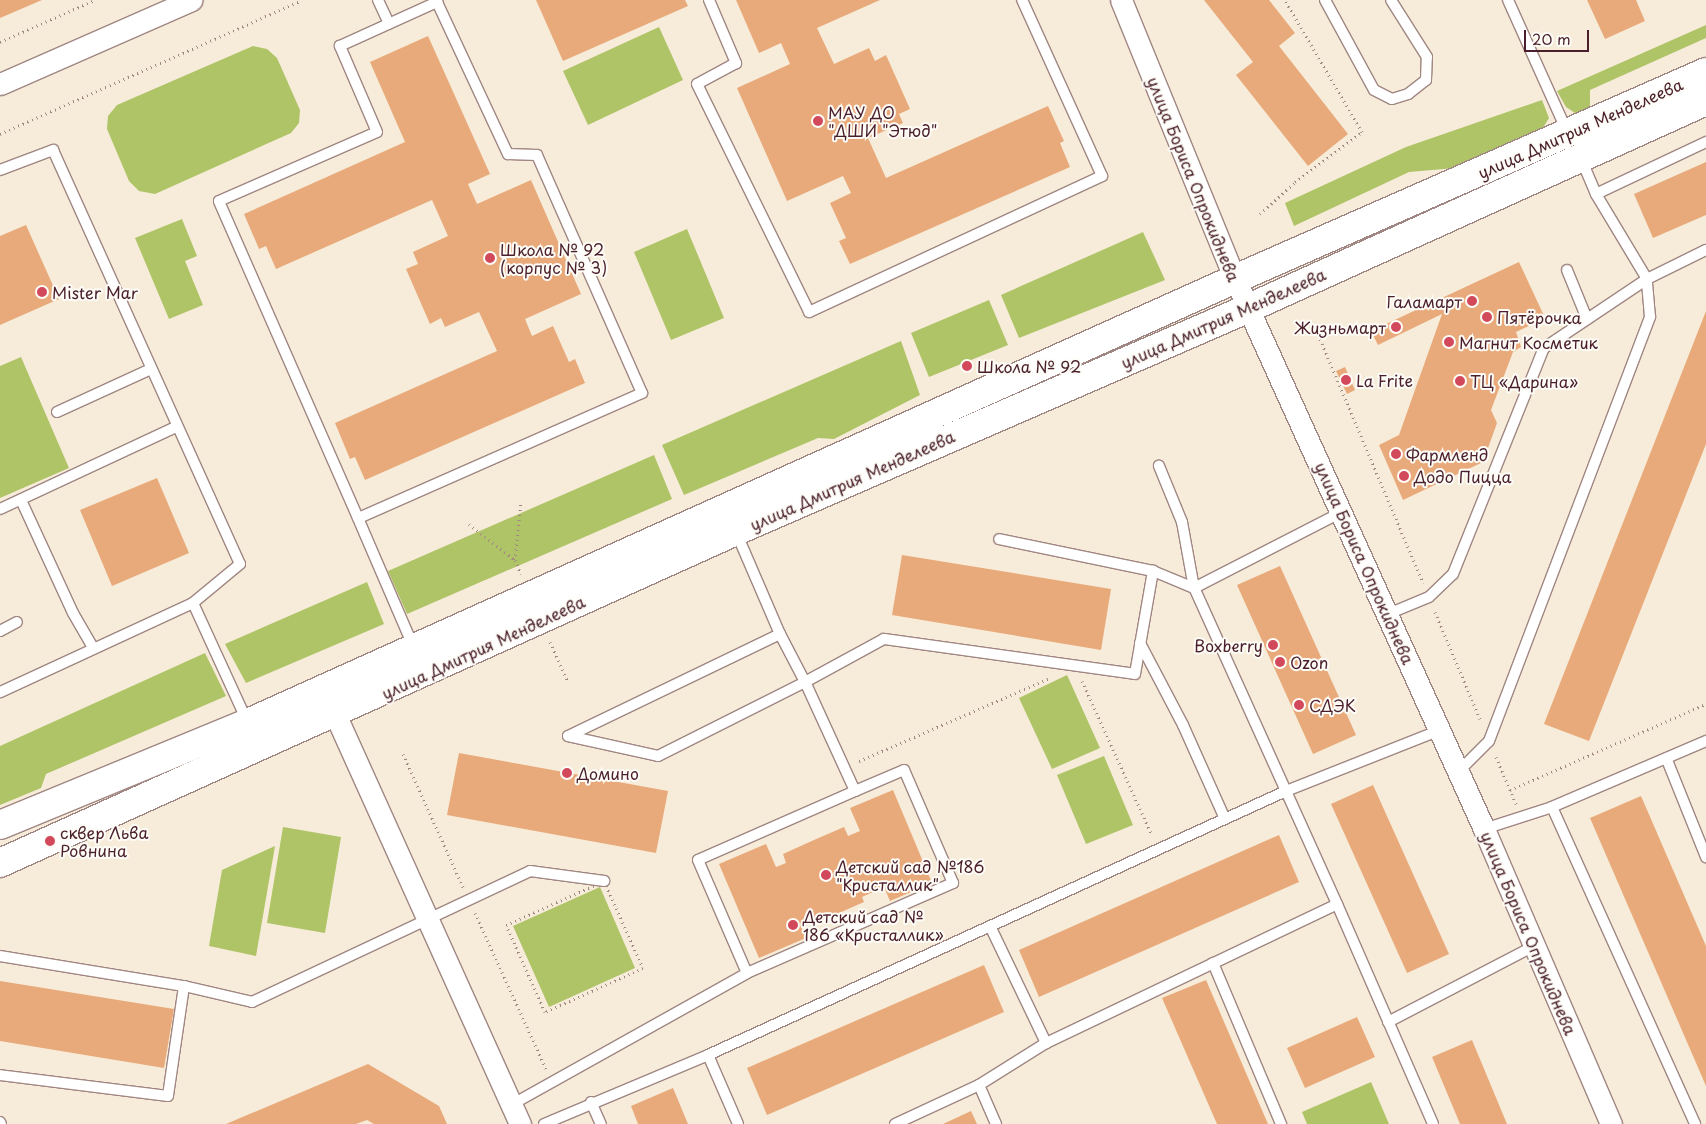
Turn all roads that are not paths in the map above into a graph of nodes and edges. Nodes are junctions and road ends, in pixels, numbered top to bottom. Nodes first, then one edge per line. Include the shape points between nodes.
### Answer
1 (191, 0) edge
2 (378, 0) edge
3 (709, 0) edge
4 (1022, 0) edge
5 (1121, 0) edge
6 (1325, 0) edge
7 (1391, 0) edge
8 (1508, 0) edge
9 (390, 24) junction
10 (1706, 72) edge
11 (0, 84) edge
12 (1706, 101) edge
13 (1568, 134) junction
14 (1706, 142) edge
15 (1580, 158) junction
16 (0, 170) edge
17 (1596, 194) junction
18 (1706, 250) edge
19 (1567, 270) dead end
20 (1235, 279) junction
21 (1647, 279) junction
22 (1249, 308) junction
23 (1588, 319) junction
24 (151, 369) junction
25 (58, 412) dead end
26 (176, 427) junction
27 (1158, 466) dead end
28 (21, 500) junction
29 (0, 509) edge
30 (1342, 512) junction
31 (358, 518) junction
32 (736, 531) junction
33 (998, 540) dead end
34 (1152, 571) junction
35 (1194, 588) junction
36 (193, 603) junction
37 (1388, 614) junction
38 (17, 622) dead end
39 (0, 631) edge
40 (780, 634) junction
41 (1140, 643) junction
42 (93, 647) junction
43 (414, 648) junction
44 (805, 682) junction
45 (0, 692) edge
46 (336, 714) junction
47 (248, 723) junction
48 (1440, 730) junction
49 (1706, 742) edge
50 (1667, 760) junction
51 (1459, 771) junction
52 (856, 791) junction
53 (1286, 791) junction
54 (1552, 807) junction
55 (1225, 819) junction
56 (0, 825) edge
57 (1484, 828) junction
58 (1706, 857) edge
59 (0, 863) edge
60 (604, 881) road end
61 (1337, 904) junction
62 (429, 921) junction
63 (990, 926) junction
64 (1534, 946) junction
65 (0, 956) edge
66 (1213, 963) junction
67 (747, 973) junction
68 (184, 986) junction
69 (1388, 1022) junction
70 (1046, 1043) junction
71 (708, 1055) junction
72 (0, 1075) edge
73 (979, 1085) junction
74 (591, 1102) junction
75 (516, 1115) edge
76 (544, 1124) edge
77 (600, 1124) edge
78 (738, 1124) edge
79 (895, 1124) edge
80 (996, 1124) edge
81 (1281, 1124) edge
82 (1433, 1124) edge
83 (1611, 1124) edge
84 (1694, 1124) edge

1 - 11 street
2 - 9 lane
3 - 4 lane via 736,63 697,84 809,312 1102,176
5 - 20 street, улица Бориса Опрокиднева
6 - 7 lane via 1374,90 1392,99 1408,94 1426,80 1427,57
8 - 13 lane
9 - 31 lane via 340,46 377,132 219,202
9 - 31 lane via 437,2 508,154 537,154 642,393
10 - 13 street, улица Дмитрия Менделеева
12 - 15 street, улица Дмитрия Менделеева
13 - 20 street, улица Дмитрия Менделеева
14 - 17 lane
15 - 17 lane
15 - 22 street, улица Дмитрия Менделеева
16 - 24 lane via 53,150
17 - 21 lane
18 - 21 lane
19 - 23 lane
20 - 22 street, улица Бориса Опрокиднева
20 - 43 street, улица Дмитрия Менделеева
21 - 23 lane
21 - 51 lane via 1650,317 1489,741
22 - 30 street, улица Бориса Опрокиднева
22 - 32 street, улица Дмитрия Менделеева
23 - 37 lane via 1544,348 1453,574 1429,597
24 - 25 lane
24 - 26 lane
26 - 28 lane
26 - 36 lane via 240,564
27 - 35 lane via 1182,522
28 - 29 lane
28 - 42 lane via 73,613
30 - 35 lane
30 - 37 street, улица Бориса Опрокиднева
31 - 43 lane
32 - 40 lane
32 - 46 street, улица Дмитрия Менделеева
33 - 34 lane
34 - 35 lane
34 - 41 lane
35 - 53 lane
36 - 42 lane
36 - 47 lane
37 - 48 street, улица Бориса Опрокиднева
38 - 39 lane
40 - 44 lane
40 - 44 lane via 568,736 658,756
41 - 44 lane via 1135,674 884,639
41 - 55 lane via 1183,725
42 - 45 lane
43 - 47 street, улица Дмитрия Менделеева
44 - 52 lane
46 - 59 street, улица Дмитрия Менделеева
46 - 62 street
47 - 56 street, улица Дмитрия Менделеева
48 - 51 street, улица Бориса Опрокиднева
48 - 53 lane
49 - 50 lane
50 - 54 lane
50 - 58 lane
51 - 57 street, улица Бориса Опрокиднева
52 - 67 lane via 698,860
52 - 67 lane via 904,770 953,883
53 - 55 lane
53 - 61 lane
54 - 57 lane
54 - 84 lane
55 - 63 lane
57 - 64 street, улица Бориса Опрокиднева
60 - 62 lane via 530,871
61 - 66 lane
61 - 69 lane
62 - 68 lane via 252,1002
62 - 75 street
63 - 70 lane
63 - 71 lane
64 - 69 lane
64 - 83 street, улица Бориса Опрокиднева
65 - 68 lane
66 - 70 lane
66 - 81 lane
67 - 75 lane via 553,1082
68 - 72 lane via 168,1096
69 - 82 lane
70 - 73 lane
71 - 74 lane
71 - 78 lane
73 - 79 lane
73 - 80 lane
74 - 76 lane
74 - 77 lane

